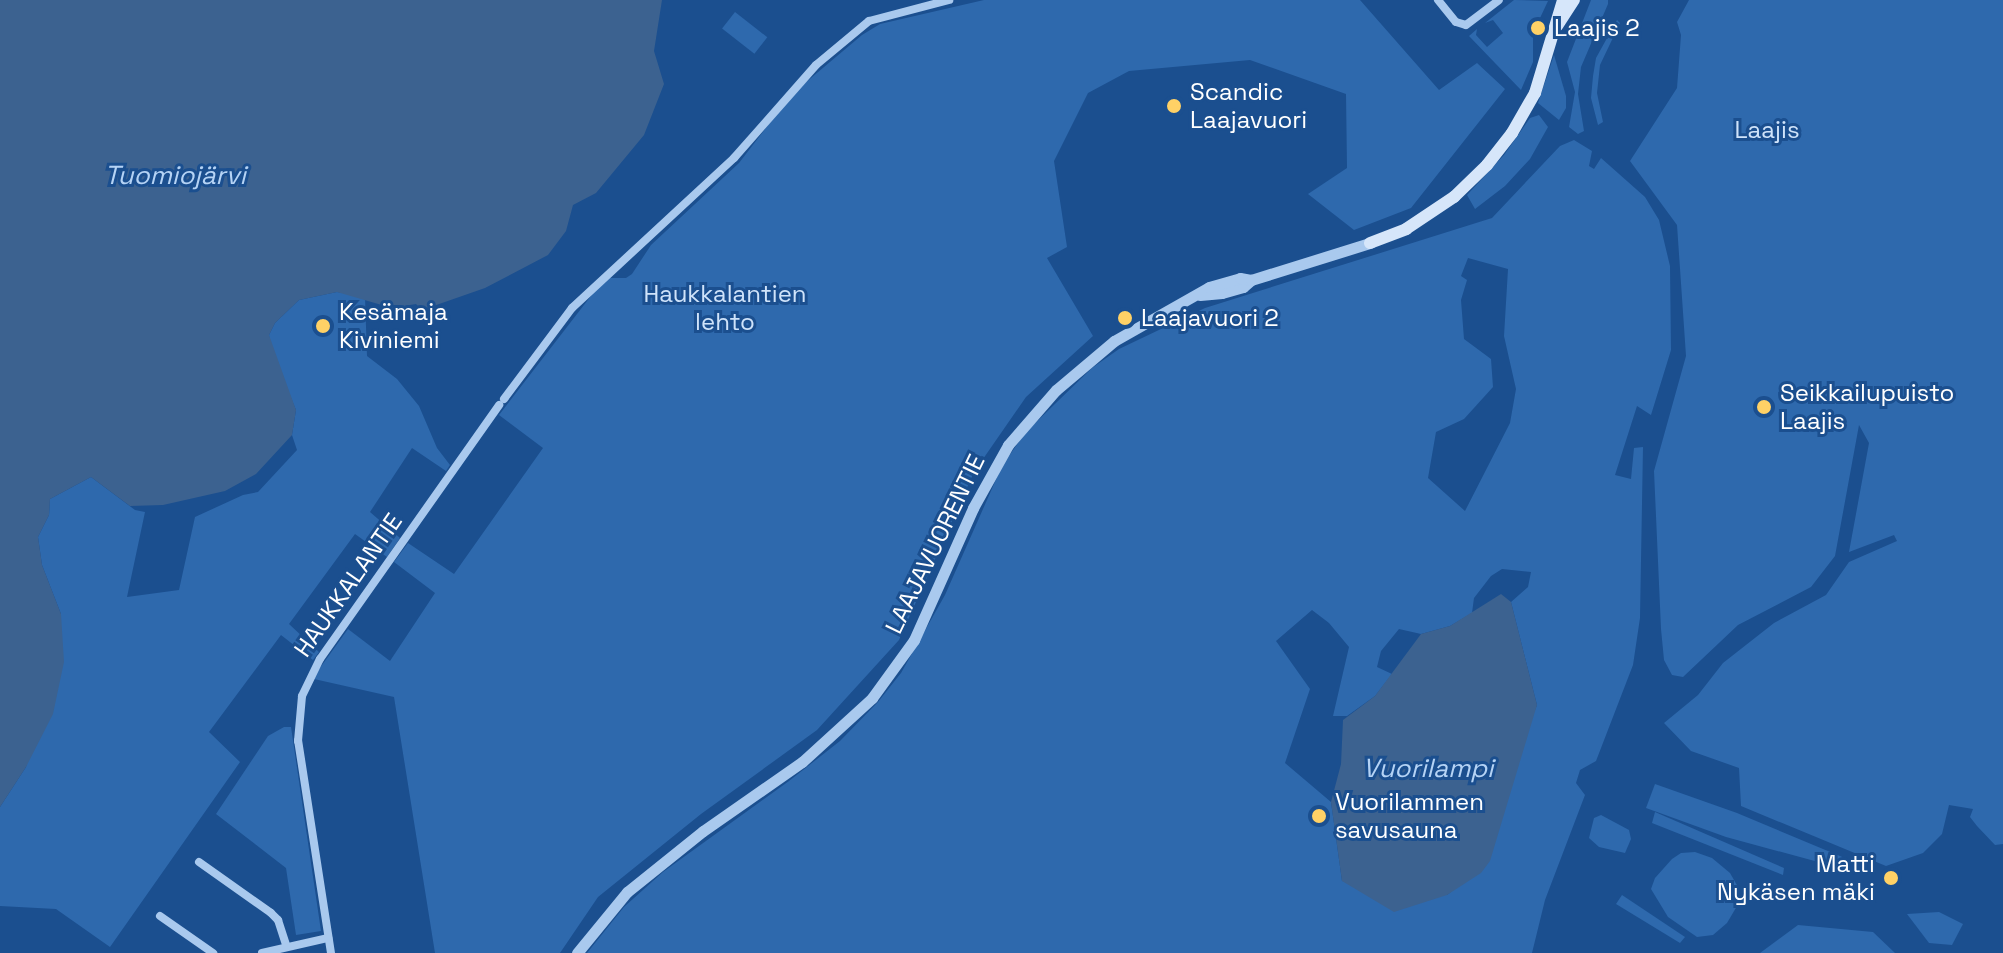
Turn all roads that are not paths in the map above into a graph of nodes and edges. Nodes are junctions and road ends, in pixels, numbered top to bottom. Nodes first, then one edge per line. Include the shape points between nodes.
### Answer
1 (949, 0) edge
2 (1438, 0) edge
3 (1499, 0) edge
4 (1563, 0) edge
5 (1574, 0) edge
6 (1557, 26) junction
7 (1370, 243) joint
8 (199, 862) dead end
9 (160, 916) dead end
10 (328, 938) junction
11 (286, 945) junction
12 (213, 953) edge
13 (262, 953) edge
14 (331, 953) edge
15 (577, 953) edge

1 - 10 street, HAUKKALANTIE via 869,21 816,65 734,158 572,308 320,659 302,696 298,741
2 - 3 street via 1456,22 1466,25
4 - 6 main road, LAAJAVUORENTIE
5 - 6 main road, LAAJAVUORENTIE
6 - 7 main road, LAAJAVUORENTIE via 1535,93 1487,165 1454,197 1406,229
7 - 15 street, LAAJAVUORENTIE via 1243,287 1200,295 1114,341 1056,390 1023,424 973,508 914,640 880,689 802,762 627,892
8 - 11 street via 271,913
9 - 12 street
10 - 11 street
10 - 14 street, HAUKKALANTIE
11 - 13 street

